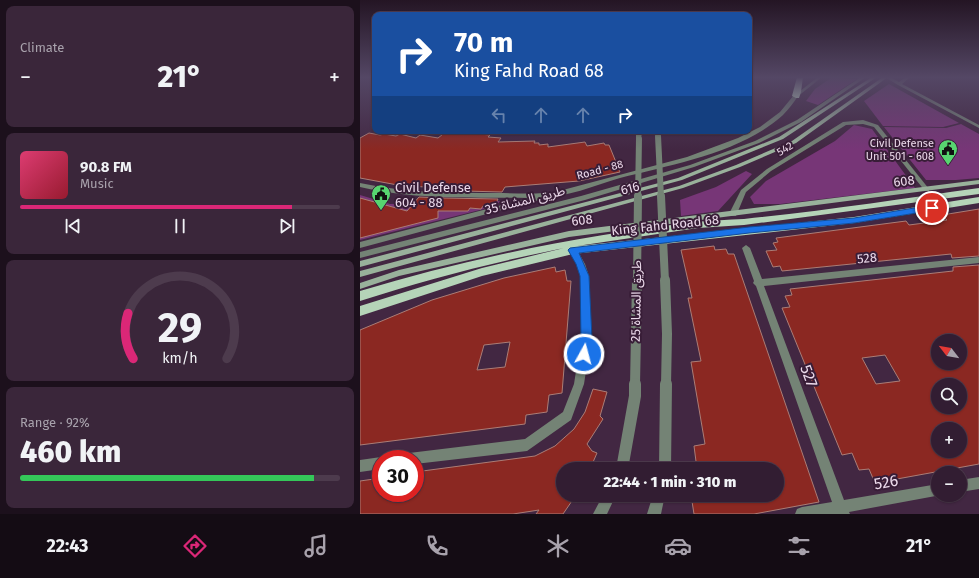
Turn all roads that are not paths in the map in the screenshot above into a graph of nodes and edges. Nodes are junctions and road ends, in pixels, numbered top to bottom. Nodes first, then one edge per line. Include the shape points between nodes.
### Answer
1 (793, 101) edge
2 (829, 101) edge
3 (838, 101) edge
4 (853, 101) edge
5 (931, 101) edge
6 (979, 127) edge
7 (658, 134) edge
8 (752, 134) edge
9 (752, 134) edge
10 (639, 135) edge
11 (979, 182) edge
12 (360, 185) edge
13 (927, 190) junction
14 (979, 191) edge
15 (550, 195) junction
16 (979, 200) edge
17 (553, 205) junction
18 (733, 214) junction
19 (360, 245) edge
20 (746, 248) dead end
21 (573, 250) junction
22 (360, 255) edge
23 (979, 260) edge
24 (360, 264) edge
25 (360, 274) edge
26 (758, 283) junction
27 (360, 286) edge
28 (360, 296) edge
29 (360, 311) edge
30 (424, 457) edge
31 (623, 462) edge
32 (665, 462) edge
33 (372, 464) edge
34 (360, 466) edge
35 (979, 483) edge
36 (967, 485) edge
37 (931, 491) edge
38 (606, 502) edge
39 (657, 502) edge
40 (842, 510) edge
41 (600, 514) edge
42 (654, 514) edge
43 (802, 514) edge

1 - 8 street, Road - 88 via 770,124
2 - 17 street, طريق المشاة 35 via 799,121 757,142 692,166
3 - 24 main road, 616 via 781,138 680,178
4 - 25 main road, 616 via 794,142 681,187
5 - 6 lane
7 - 32 street, bridge via 667,334
9 - 15 street, Road - 88 via 677,161
10 - 31 street, طريق المشاة 25, bridge via 635,396
11 - 13 main road, 608
12 - 15 street, Road - 88 via 433,196
13 - 18 main road, 608
13 - 18 street, 542 via 876,126 863,122 845,123 768,170 743,191
14 - 28 main road, King Fahd Road 68 via 589,240 488,260
15 - 17 street
15 - 19 street
16 - 21 main road, King Fahd Road 68 via 854,220
17 - 22 street, طريق المشاة 35
18 - 27 main road, 608 via 569,234 399,273
20 - 26 street, 527
21 - 29 main road, King Fahd Road 68 via 482,272
21 - 30 street via 585,276 586,339 579,384 567,416 527,445
23 - 26 street, 528
26 - 40 street, 527
33 - 34 street
35 - 36 street
37 - 40 street, 526
38 - 41 street
39 - 42 street
40 - 43 street, 526

